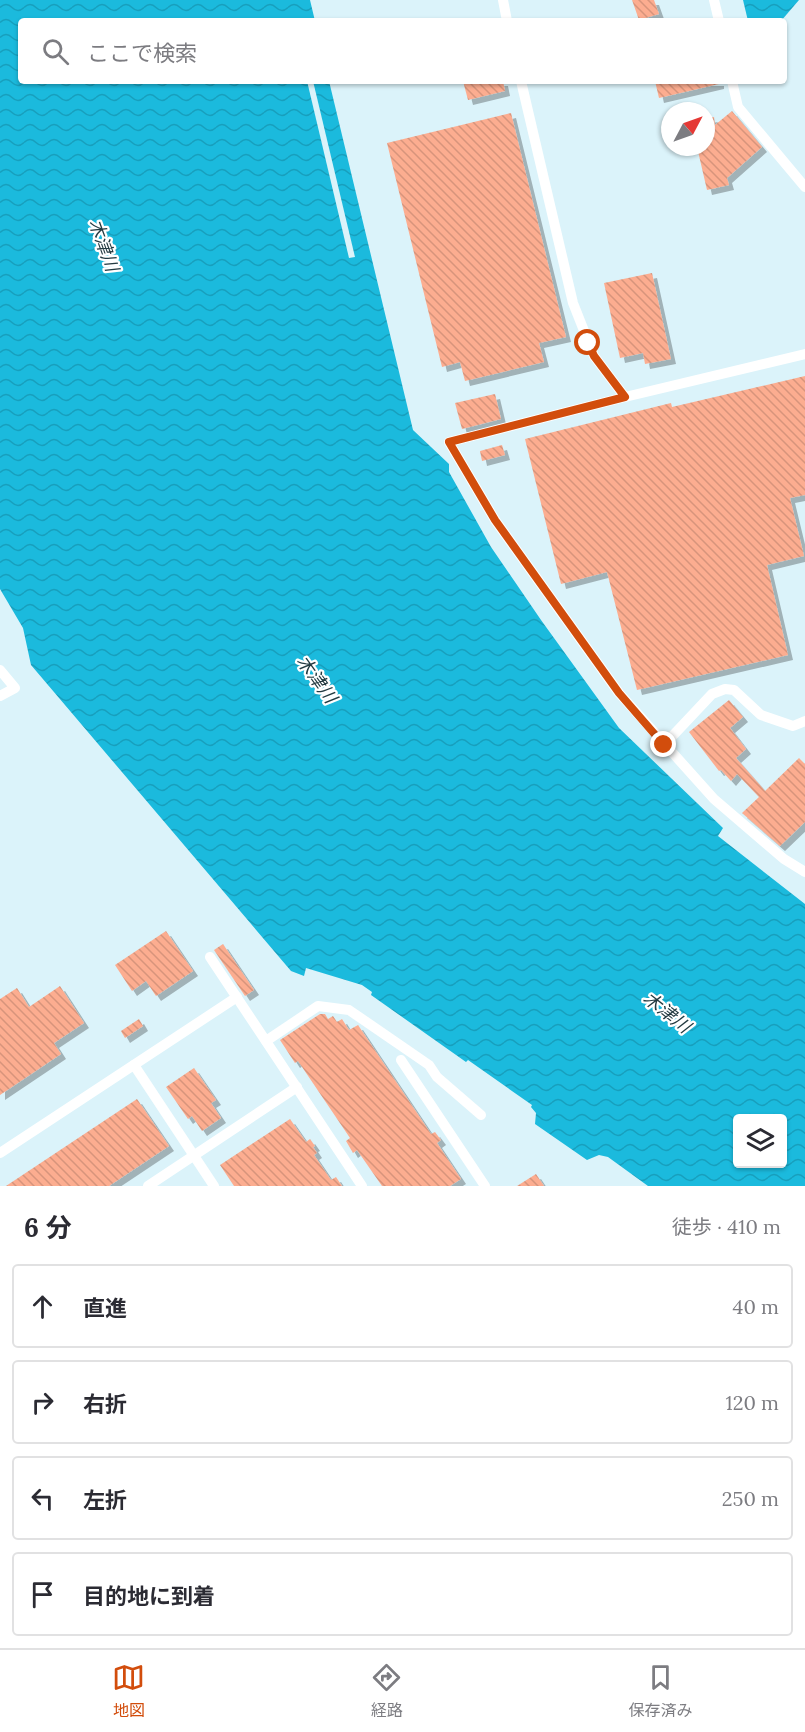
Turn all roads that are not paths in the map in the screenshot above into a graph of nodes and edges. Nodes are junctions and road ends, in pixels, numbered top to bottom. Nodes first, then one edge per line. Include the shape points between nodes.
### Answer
1 (503, 0) edge
2 (714, 0) edge
3 (506, 18) edge
4 (718, 18) edge
5 (522, 84) edge
6 (733, 84) edge
7 (805, 187) edge
8 (805, 354) edge
9 (625, 397) junction
10 (0, 670) edge
11 (0, 696) edge
12 (805, 721) edge
13 (664, 745) junction
14 (805, 872) edge
15 (210, 957) dead end
16 (237, 997) junction
17 (266, 1041) junction
18 (401, 1060) dead end
19 (134, 1065) junction
20 (297, 1088) junction
21 (482, 1115) dead end
22 (0, 1153) edge
23 (194, 1155) junction
24 (148, 1186) edge
25 (214, 1186) edge
26 (362, 1186) edge
27 (484, 1186) edge

1 - 3 lane
2 - 4 lane
5 - 9 lane via 573,303 594,356
6 - 7 lane via 738,107
8 - 9 lane
9 - 13 lane via 449,442 495,520 619,693
10 - 11 lane via 15,688
12 - 13 lane via 793,726 761,716 734,690 725,689 712,694
13 - 14 lane via 714,799 784,859
15 - 16 lane
16 - 17 lane
16 - 19 lane
17 - 20 lane
17 - 21 lane via 318,1006 349,1010 429,1065 437,1077
18 - 27 lane
19 - 22 lane
19 - 23 lane
20 - 23 lane
20 - 26 lane
23 - 24 lane
23 - 25 lane

